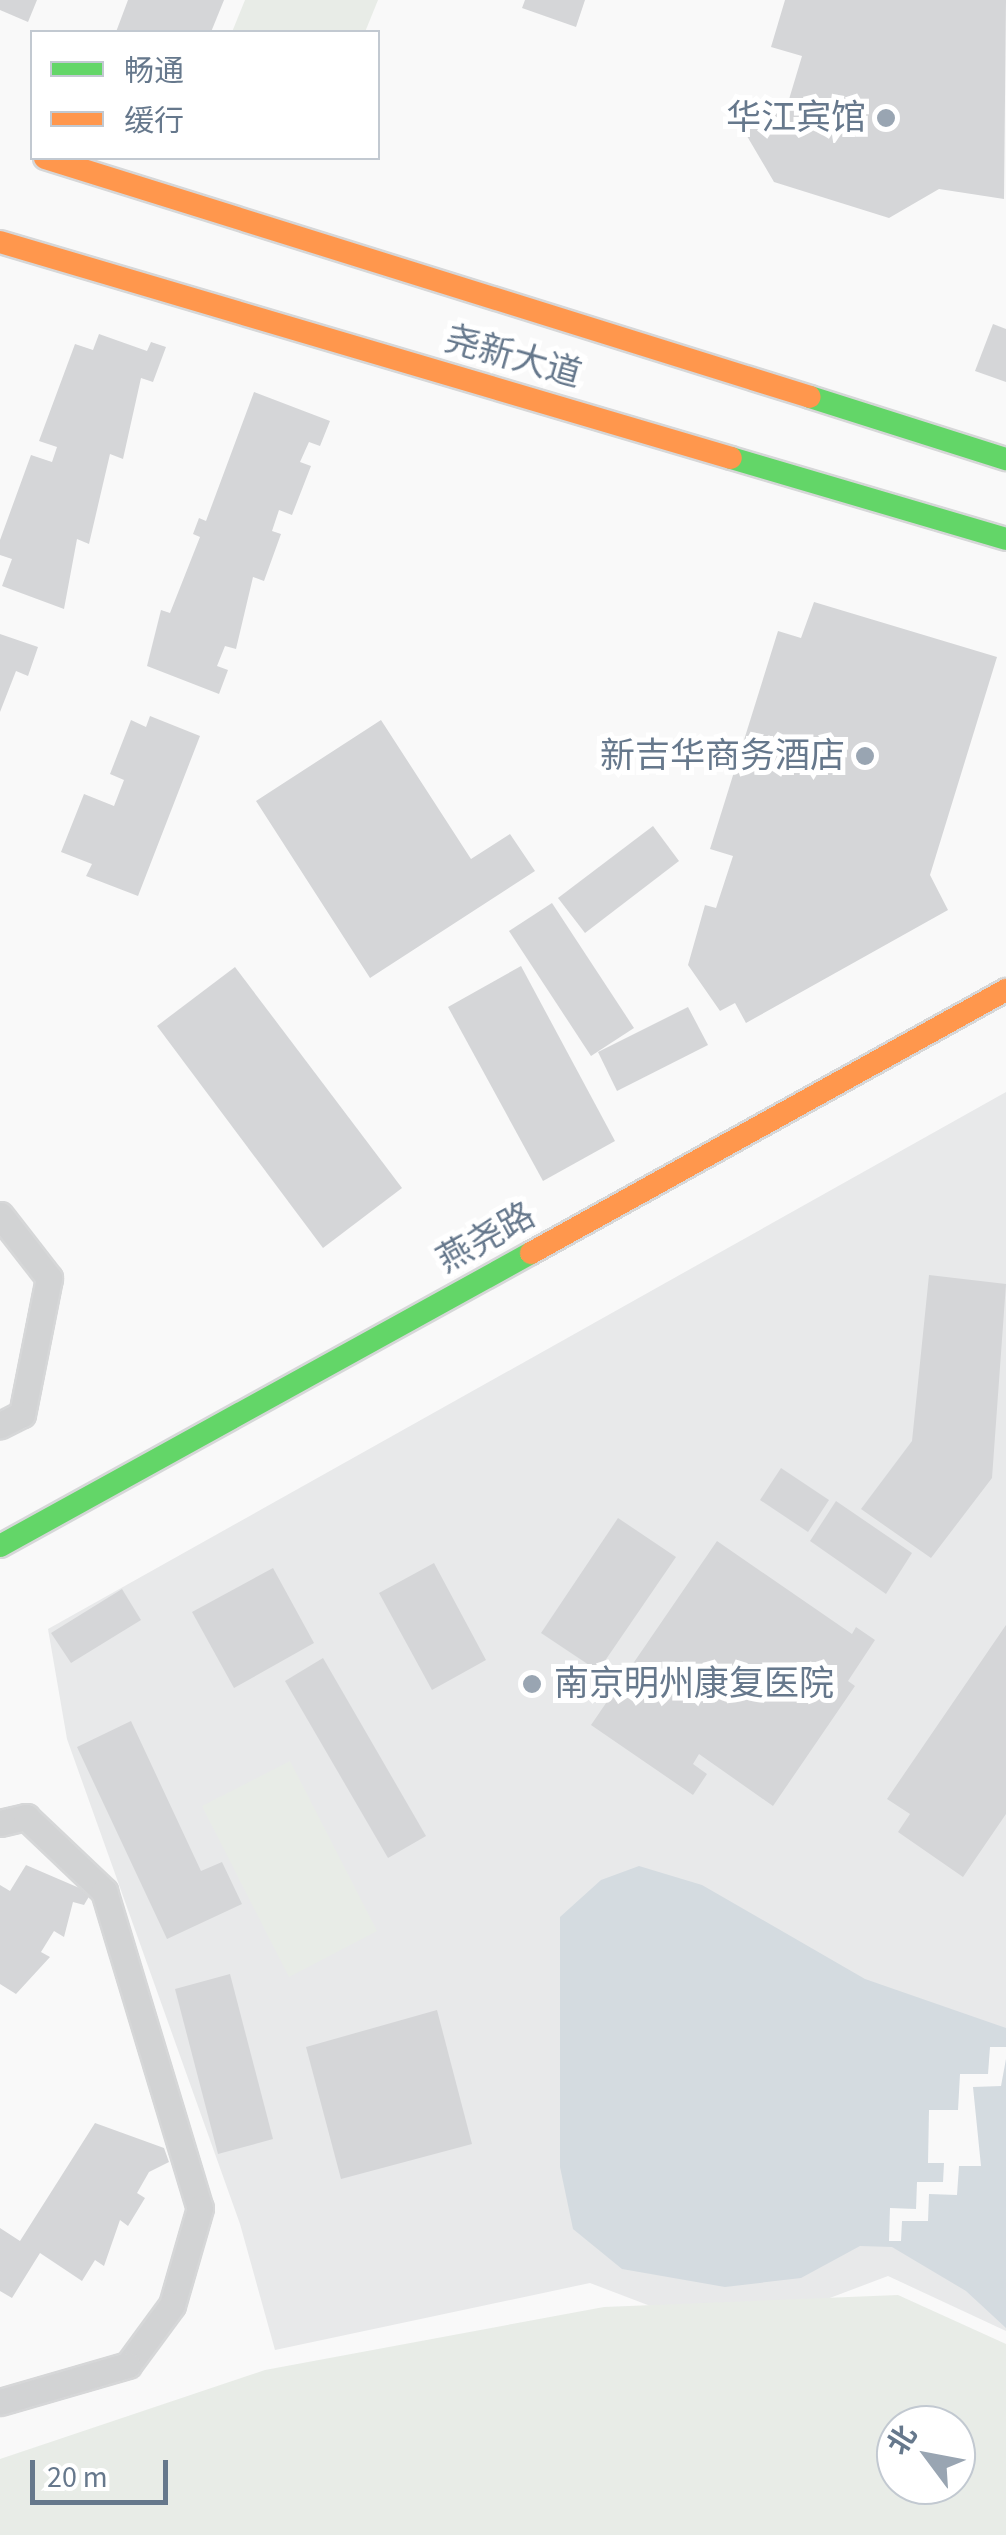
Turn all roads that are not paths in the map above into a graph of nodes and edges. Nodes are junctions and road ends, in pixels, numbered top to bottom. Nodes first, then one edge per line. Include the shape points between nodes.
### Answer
1 (51, 160) edge
2 (0, 242) edge
3 (1006, 459) edge
4 (1006, 539) edge
5 (1006, 990) edge
6 (0, 1214) edge
7 (0, 1425) edge
8 (0, 1546) edge
9 (0, 1823) edge
10 (0, 2402) edge

1 - 3 main road, 尧新大道
2 - 4 main road, 尧新大道
5 - 8 main road, 燕尧路
6 - 7 lane via 49,1278 22,1414
9 - 10 lane via 26,1817 104,1890 200,2208 172,2305 128,2365

